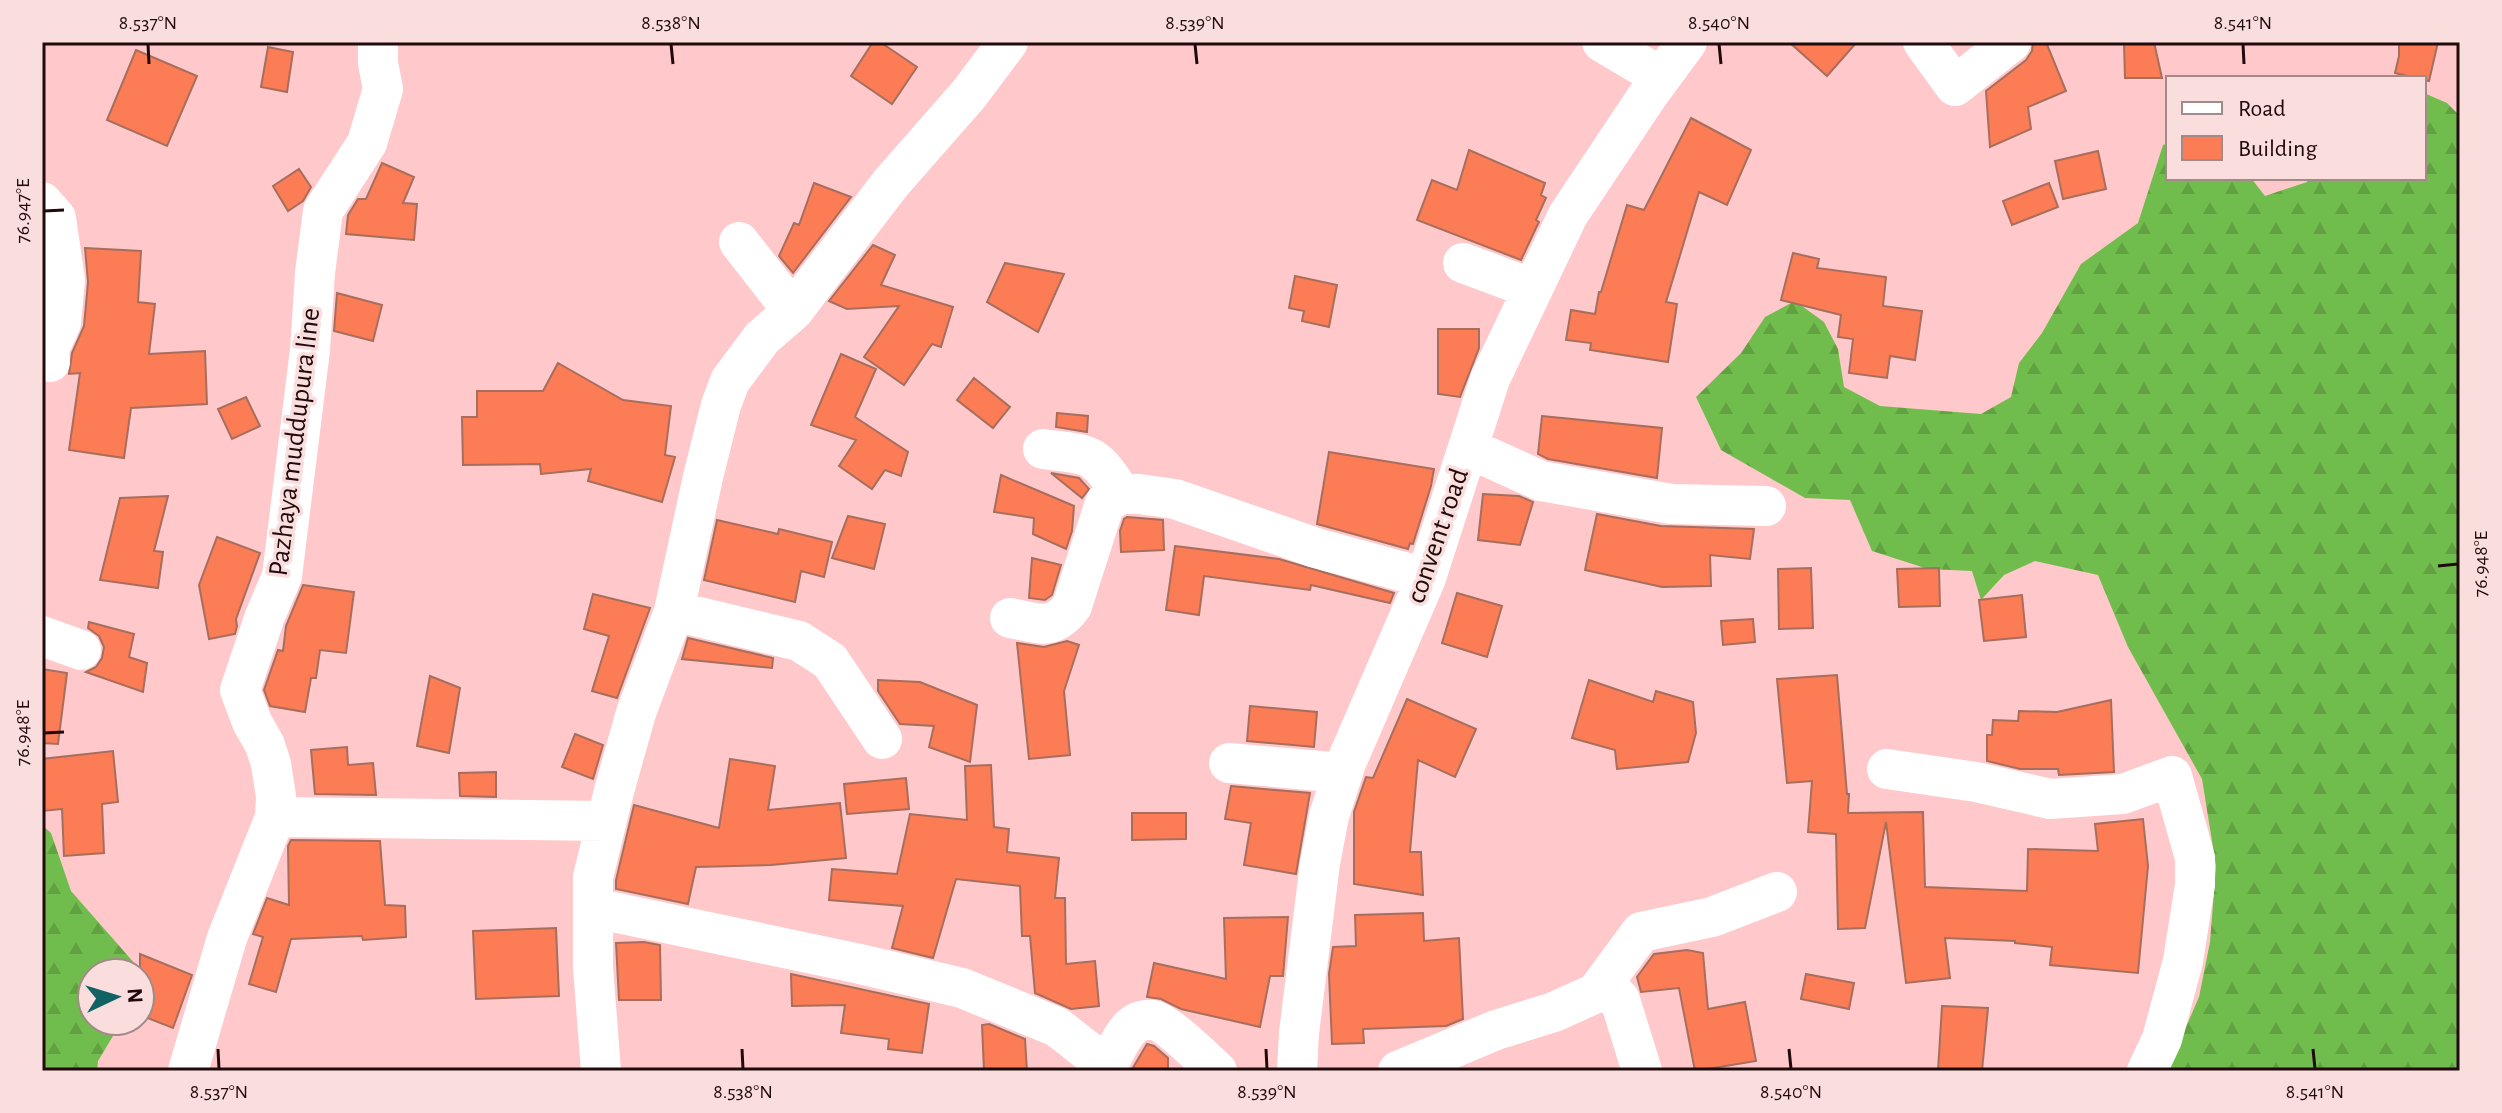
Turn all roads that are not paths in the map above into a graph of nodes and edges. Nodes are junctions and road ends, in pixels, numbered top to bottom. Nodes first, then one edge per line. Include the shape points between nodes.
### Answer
1 (378, 42) edge
2 (1008, 42) edge
3 (1602, 42) edge
4 (1687, 42) edge
5 (1923, 42) edge
6 (2011, 42) edge
7 (1661, 77) junction
8 (42, 202) edge
9 (739, 242) dead end
10 (1463, 263) dead end
11 (1533, 289) junction
12 (793, 311) junction
13 (50, 362) dead end
14 (1468, 448) junction
15 (1043, 449) dead end
16 (1121, 494) junction
17 (1766, 506) dead end
18 (1426, 578) junction
19 (674, 611) junction
20 (1010, 618) dead end
21 (42, 636) edge
22 (81, 650) dead end
23 (882, 739) dead end
24 (1229, 763) dead end
25 (1887, 769) dead end
26 (1343, 773) junction
27 (275, 817) junction
28 (606, 821) junction
29 (1777, 892) dead end
30 (594, 908) junction
31 (1596, 993) junction
32 (1105, 1069) edge
33 (188, 1071) edge
34 (601, 1071) edge
35 (1217, 1071) edge
36 (1297, 1071) edge
37 (1398, 1071) edge
38 (1642, 1071) edge
39 (2147, 1071) edge

1 - 27 street, Pazhaya muddupura line via 383,89 367,143 323,211 282,576 240,690 271,764
2 - 12 street
3 - 7 street
4 - 7 street, convent road
5 - 6 street via 1955,86
7 - 11 street, convent road via 1568,215
8 - 13 street via 56,218 65,280
9 - 12 street
10 - 11 street
11 - 14 street, convent road via 1490,379
12 - 19 street via 762,338 730,381
14 - 17 street via 1541,481 1671,504
14 - 18 street, convent road
15 - 16 street via 1087,455 1106,469
16 - 18 street via 1175,499 1316,548
16 - 20 street via 1105,503 1072,606 1062,619 1047,625
18 - 26 street, convent road
19 - 23 street via 799,641 830,661
19 - 28 street via 636,713
21 - 22 street
24 - 26 street
25 - 39 street via 2050,799 2123,794 2172,776 2195,858 2195,885 2183,961 2162,1039
26 - 36 street, convent road via 1320,863
27 - 28 street
27 - 33 street, Pazhaya muddupura line via 227,938
28 - 30 street via 593,877
29 - 31 street via 1712,917 1641,932
30 - 32 street via 962,988 1057,1027
30 - 34 street
31 - 37 street
31 - 38 street via 1613,992 1620,1000
32 - 35 street via 1132,1026 1150,1020

